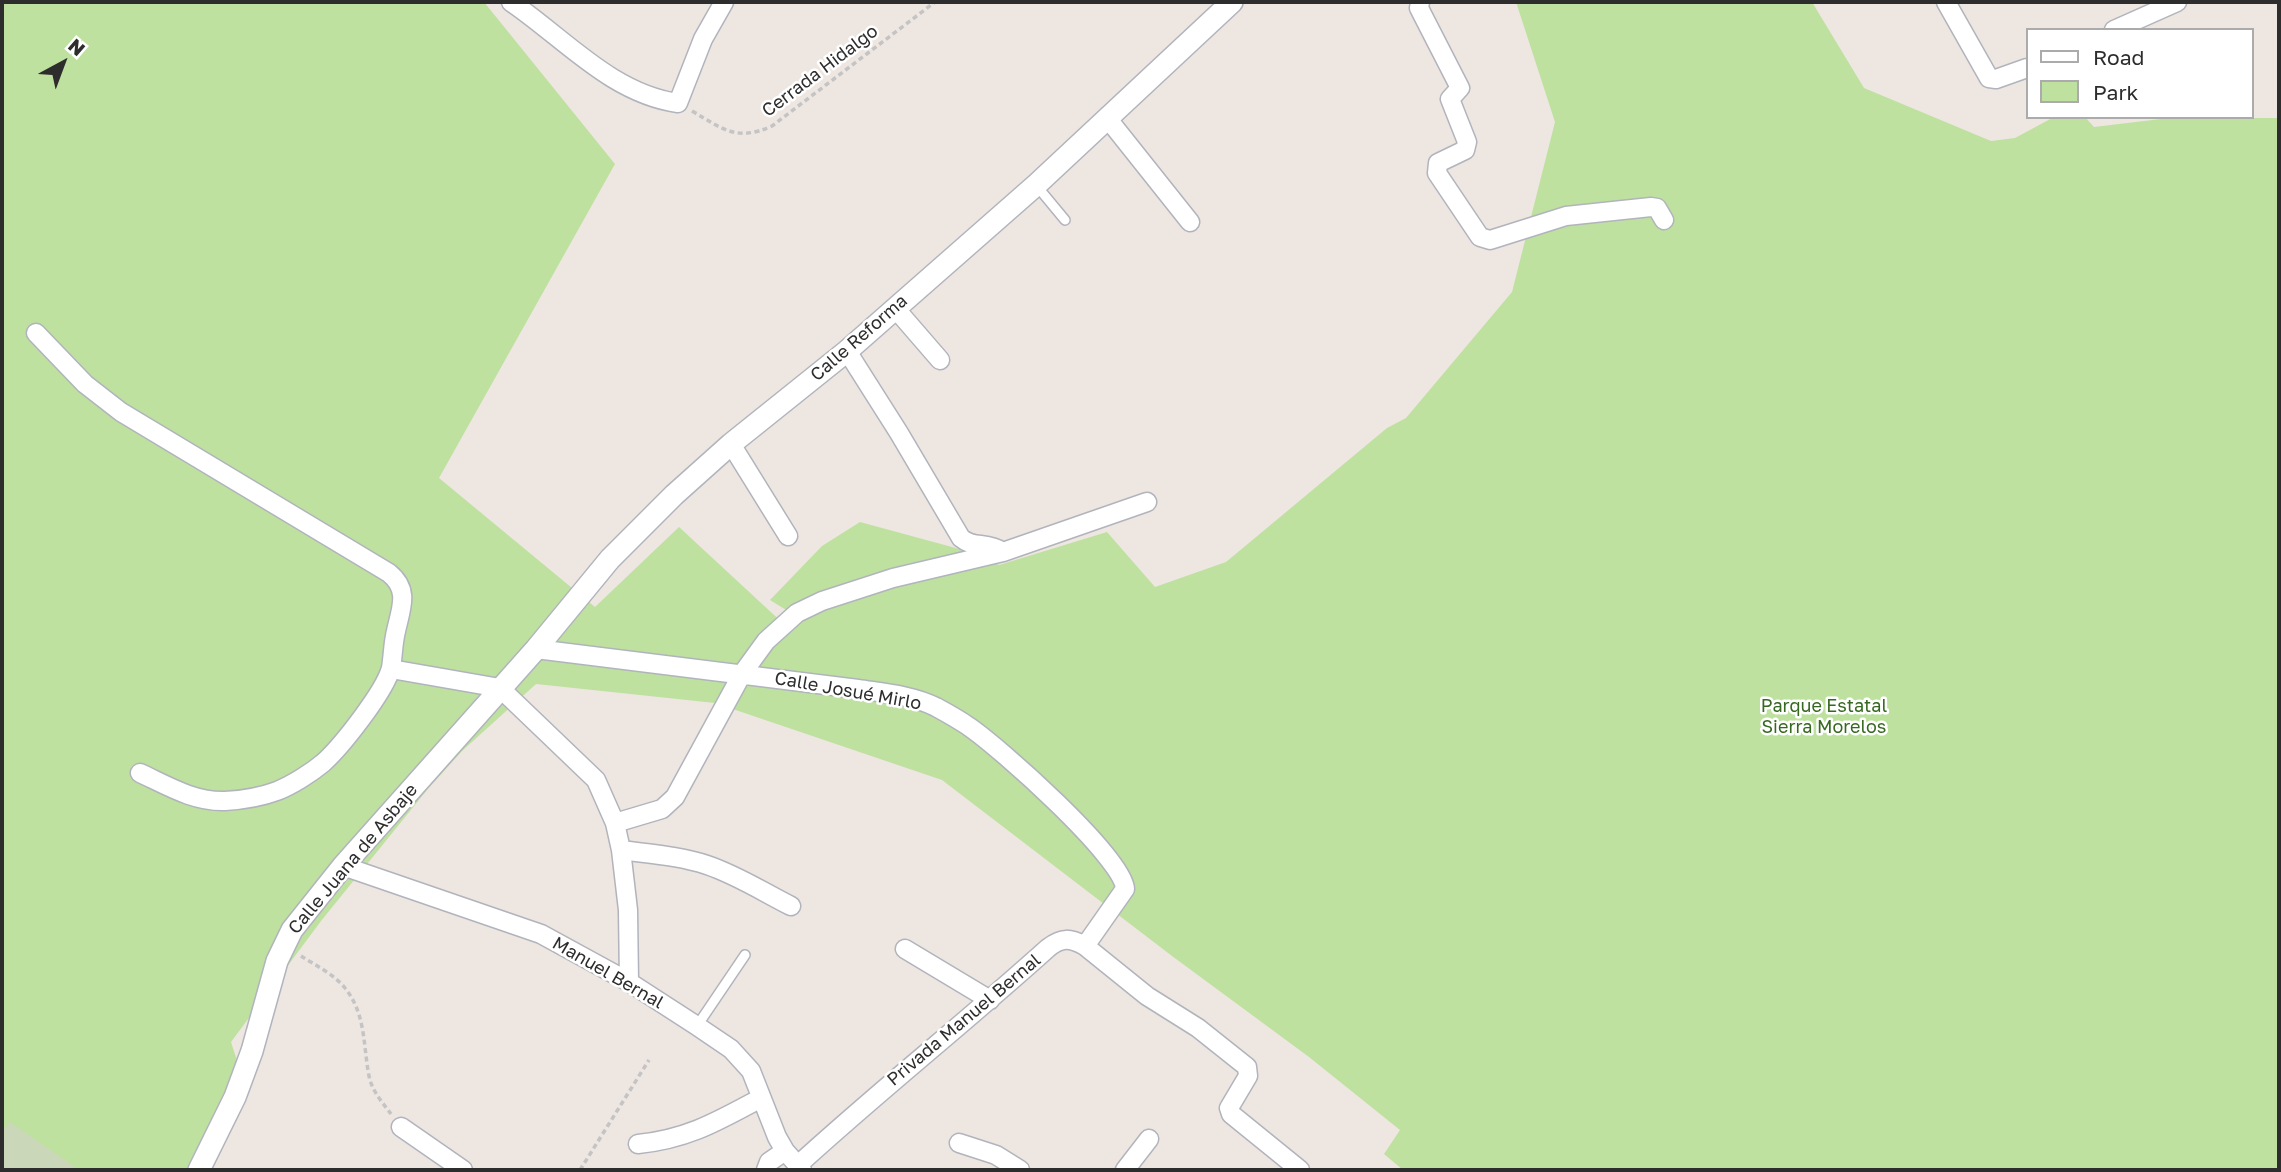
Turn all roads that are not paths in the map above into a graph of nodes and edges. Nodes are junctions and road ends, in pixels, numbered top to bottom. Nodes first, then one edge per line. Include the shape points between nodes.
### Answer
1 (511, 2) edge
2 (724, 2) edge
3 (1233, 2) edge
4 (1420, 2) edge
5 (1945, 2) edge
6 (2177, 2) edge
7 (2118, 28) edge
8 (2025, 69) edge
9 (1108, 120) junction
10 (1036, 185) junction
11 (1065, 220) dead end
12 (1664, 220) dead end
13 (1190, 222) dead end
14 (895, 308) junction
15 (36, 334) dead end
16 (847, 351) junction
17 (940, 360) dead end
18 (731, 444) junction
19 (1147, 502) dead end
20 (788, 536) dead end
21 (1003, 552) junction
22 (536, 649) junction
23 (390, 669) junction
24 (742, 674) junction
25 (500, 688) junction
26 (140, 773) dead end
27 (615, 823) junction
28 (621, 850) junction
29 (343, 866) junction
30 (791, 906) dead end
31 (1084, 946) junction
32 (905, 949) dead end
33 (745, 955) dead end
34 (629, 982) junction
35 (990, 1000) junction
36 (697, 1026) junction
37 (761, 1098) junction
38 (401, 1127) road end
39 (1149, 1139) dead end
40 (959, 1143) dead end
41 (638, 1144) dead end
42 (785, 1151) junction
43 (800, 1168) edge
44 (199, 1170) edge
45 (463, 1170) edge
46 (766, 1170) edge
47 (1020, 1170) edge
48 (1125, 1170) edge
49 (1300, 1170) edge

1 - 2 street via 622,83 652,98 678,103 703,39
3 - 9 street, Calle Reforma
4 - 12 street via 1460,88 1450,99 1467,142 1465,150 1438,163 1437,173 1477,234 1490,240 1566,216 1651,207 1657,208
5 - 8 street via 1986,75 1992,79
6 - 7 street
9 - 10 street, Calle Reforma
9 - 13 street
10 - 11 lane
10 - 14 street, Calle Reforma
14 - 16 street, Calle Reforma
14 - 17 street
15 - 23 street via 85,384 121,412 397,579 402,598
16 - 18 street, Calle Reforma
16 - 21 street via 961,538
18 - 20 street
18 - 22 street, Calle Reforma via 610,559
19 - 21 street
21 - 24 street via 892,578 822,601 779,627
22 - 24 street, Calle Josué Mirlo
22 - 25 street, Calle Reforma
23 - 25 street
23 - 26 street via 367,713 323,763 279,791 223,801 196,799
24 - 27 street via 675,797 662,808
24 - 31 street, Calle Josué Mirlo via 901,696 932,705 991,743 1082,829 1125,881 1125,889
25 - 27 street via 589,771 602,789
25 - 29 street, Calle Juana de Asbaje
27 - 28 street
28 - 30 street via 707,865
28 - 34 street
29 - 34 street, Manuel Bernal via 541,934
29 - 44 street, Calle Juana de Asbaje via 284,944 252,1051
31 - 35 street, Privada Manuel Bernal via 1058,940
31 - 49 street via 1247,1067 1248,1076 1229,1108 1231,1114
32 - 35 street
33 - 36 lane
34 - 36 street, Manuel Bernal
35 - 43 street, Privada Manuel Bernal via 893,1080
36 - 37 street, Manuel Bernal via 741,1059
37 - 41 street via 698,1131
37 - 42 street, Manuel Bernal
38 - 45 street
39 - 48 street
40 - 47 street via 996,1155
42 - 43 street, Manuel Bernal
42 - 46 street via 769,1162

